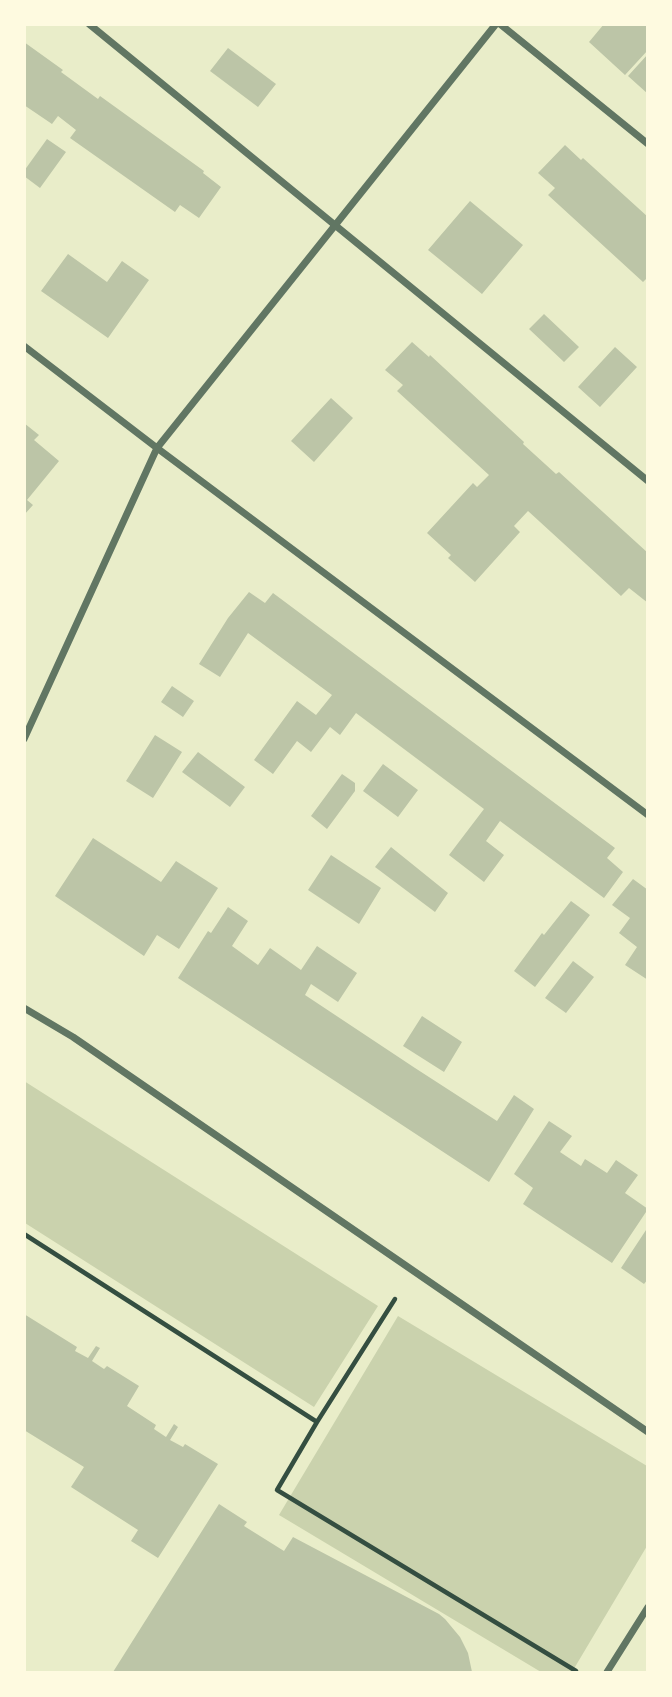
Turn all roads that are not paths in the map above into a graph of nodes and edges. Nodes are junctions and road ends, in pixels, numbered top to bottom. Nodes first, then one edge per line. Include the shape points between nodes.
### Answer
1 (89, 24) edge
2 (498, 24) edge
3 (648, 144) edge
4 (335, 225) junction
5 (24, 346) edge
6 (158, 447) junction
7 (648, 481) edge
8 (24, 739) edge
9 (648, 815) edge
10 (24, 1008) edge
11 (648, 1432) edge
12 (648, 1608) edge
13 (607, 1672) edge

1 - 4 street
2 - 3 street
2 - 4 street
4 - 6 street
4 - 7 street
5 - 6 street
6 - 8 street
6 - 9 street
10 - 11 street via 73,1037
12 - 13 street

